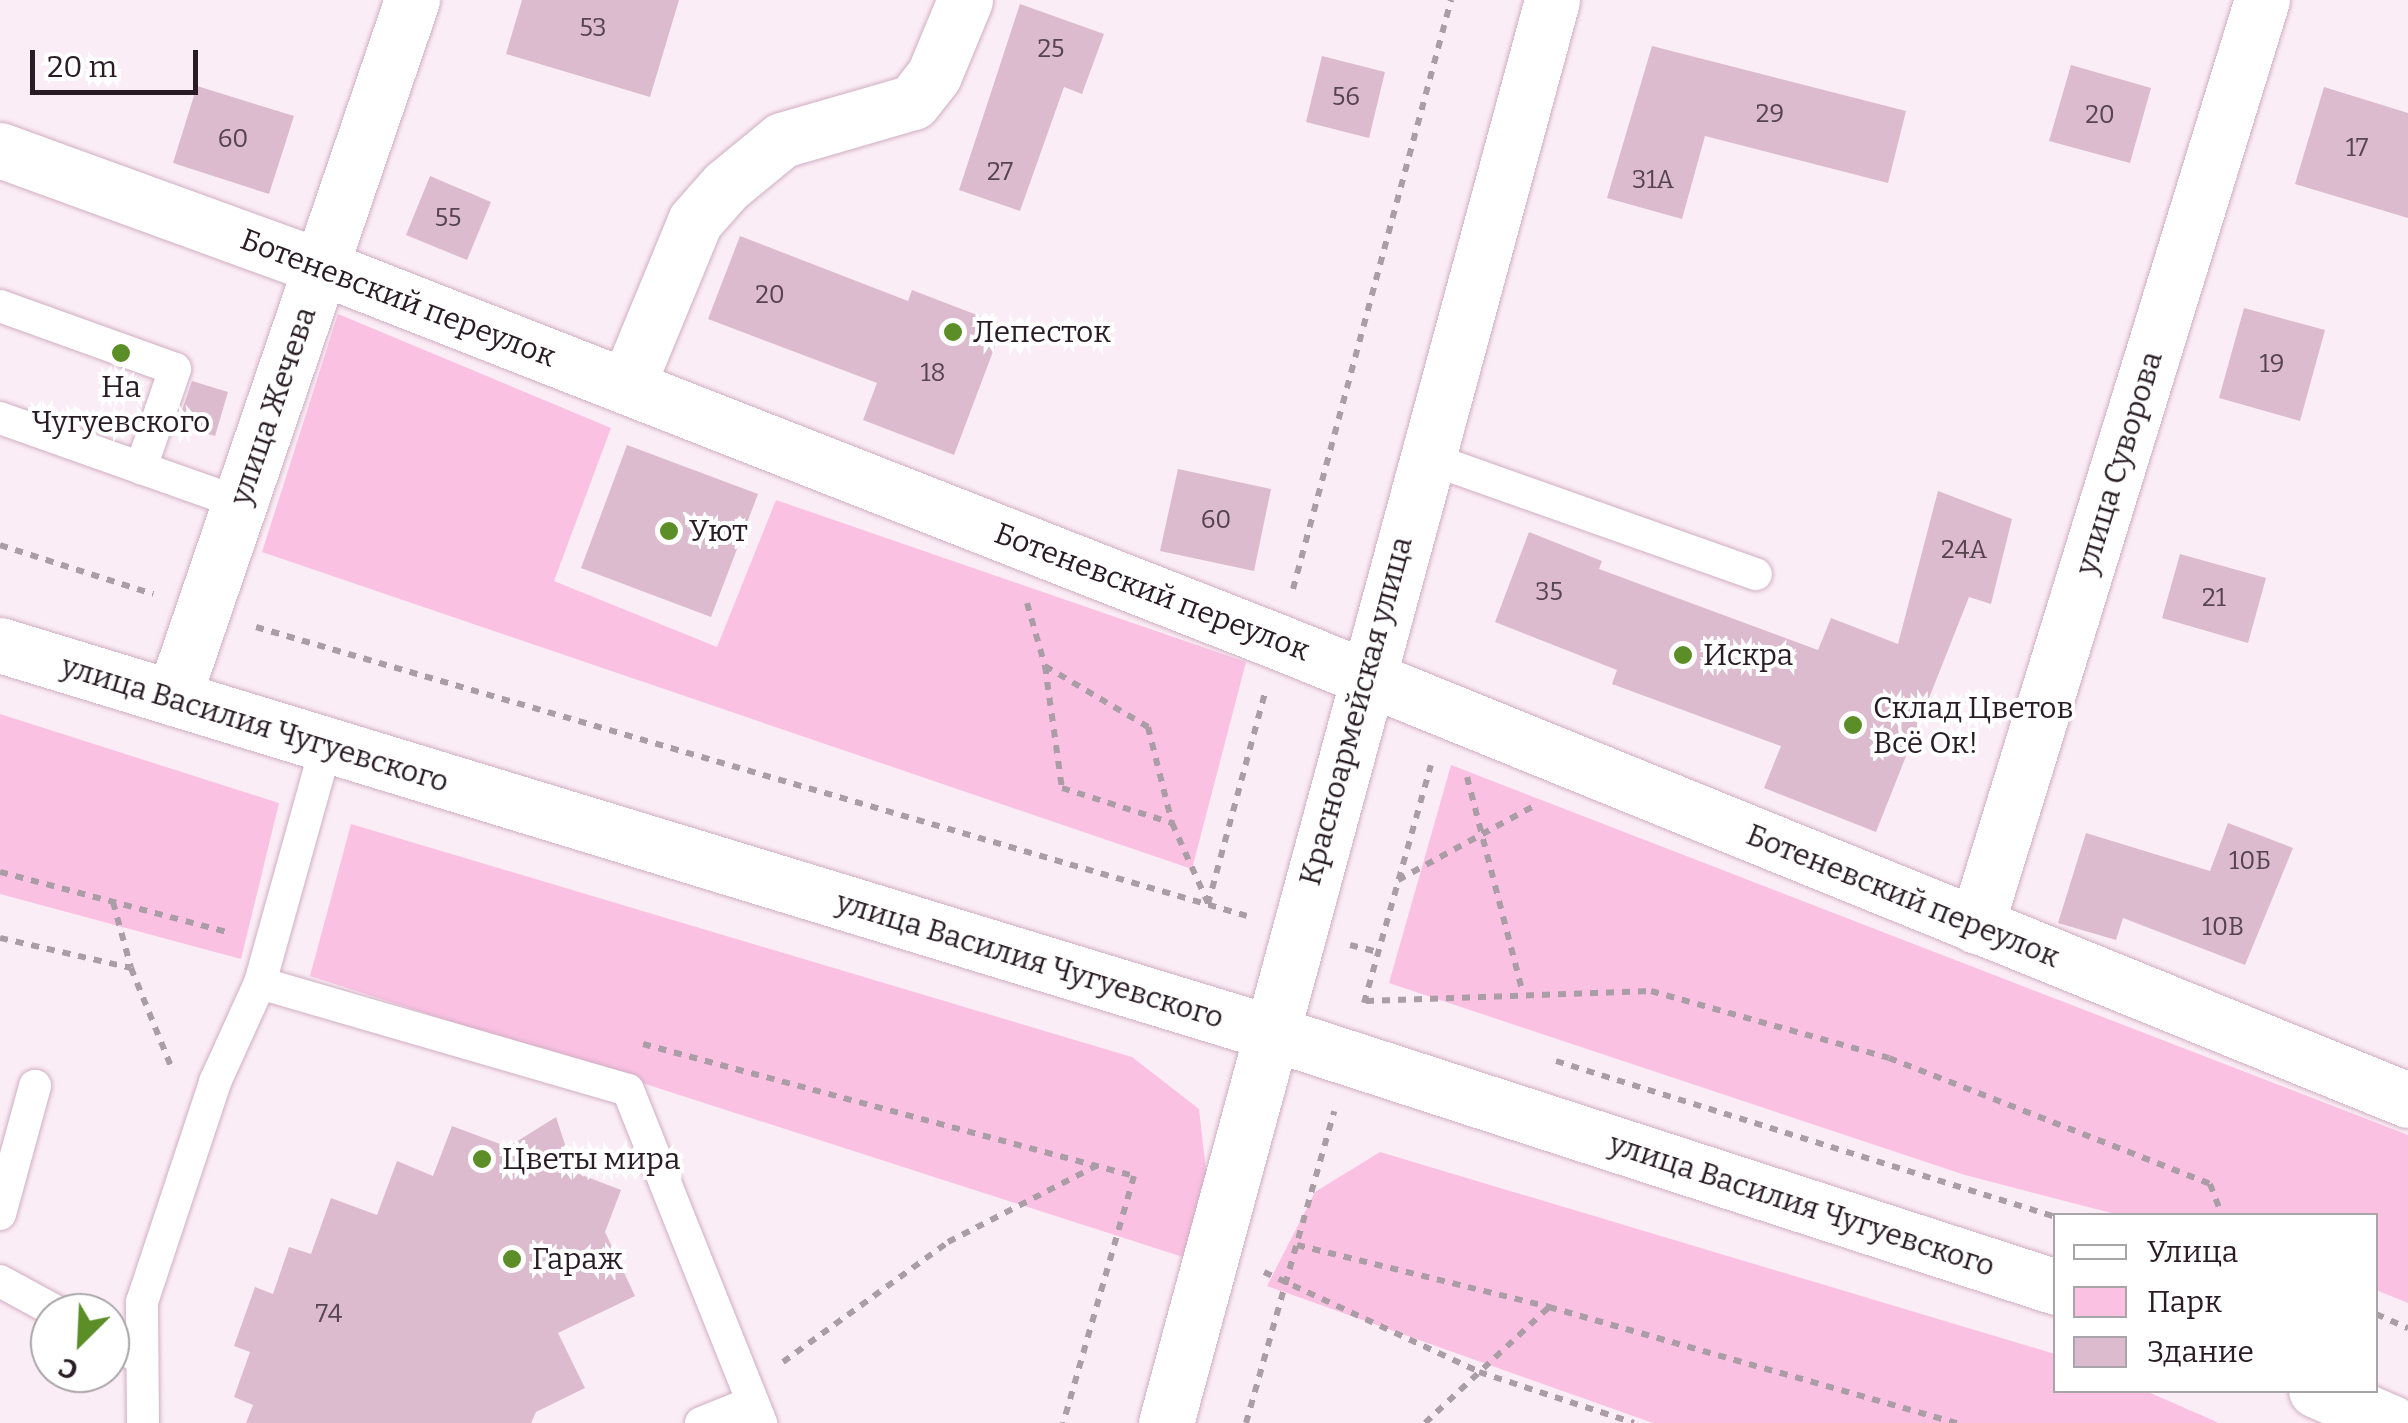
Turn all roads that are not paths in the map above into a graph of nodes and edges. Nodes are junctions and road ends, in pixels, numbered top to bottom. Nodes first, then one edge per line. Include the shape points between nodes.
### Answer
1 (412, 0) edge
2 (965, 0) edge
3 (1552, 0) edge
4 (2262, 0) edge
5 (0, 150) edge
6 (320, 268) junction
7 (0, 306) edge
8 (627, 386) junction
9 (0, 418) edge
10 (1425, 457) junction
11 (141, 468) junction
12 (240, 502) junction
13 (1756, 574) dead end
14 (0, 645) edge
15 (1364, 676) junction
16 (173, 698) junction
17 (326, 747) junction
18 (1976, 926) junction
19 (260, 983) junction
20 (1272, 1034) junction
21 (35, 1086) dead end
22 (2408, 1100) edge
23 (0, 1214) edge
24 (0, 1281) edge
25 (2053, 1285) edge
26 (30, 1298) edge
27 (130, 1352) edge
28 (142, 1359) junction
29 (2323, 1393) edge
30 (752, 1405) edge
31 (143, 1423) edge
32 (701, 1423) edge
33 (1166, 1423) edge
34 (2392, 1423) edge

1 - 6 street, улица Жечева
2 - 8 street via 934,75 914,102 782,140 695,221
3 - 10 street, Красноармейская улица
4 - 18 street, улица Суворова
5 - 6 street, Ботеневский переулок
6 - 8 street, Ботеневский переулок
6 - 12 street, улица Жечева
7 - 11 lane via 175,369
8 - 15 street, Ботеневский переулок
9 - 11 lane
10 - 13 lane
10 - 15 street, Красноармейская улица
11 - 12 lane
12 - 16 street, улица Жечева
14 - 16 street, улица Василия Чугуевского
15 - 18 street, Ботеневский переулок
15 - 20 street, Красноармейская улица
16 - 17 street, улица Василия Чугуевского
17 - 19 lane
17 - 20 street, улица Василия Чугуевского
18 - 22 street, Ботеневский переулок
19 - 28 lane via 198,1132 142,1302
19 - 30 lane via 628,1090
20 - 25 street, улица Василия Чугуевского
20 - 33 street, Красноармейская улица
21 - 23 lane
24 - 26 lane
27 - 28 lane
28 - 31 lane
29 - 34 street
30 - 32 lane

